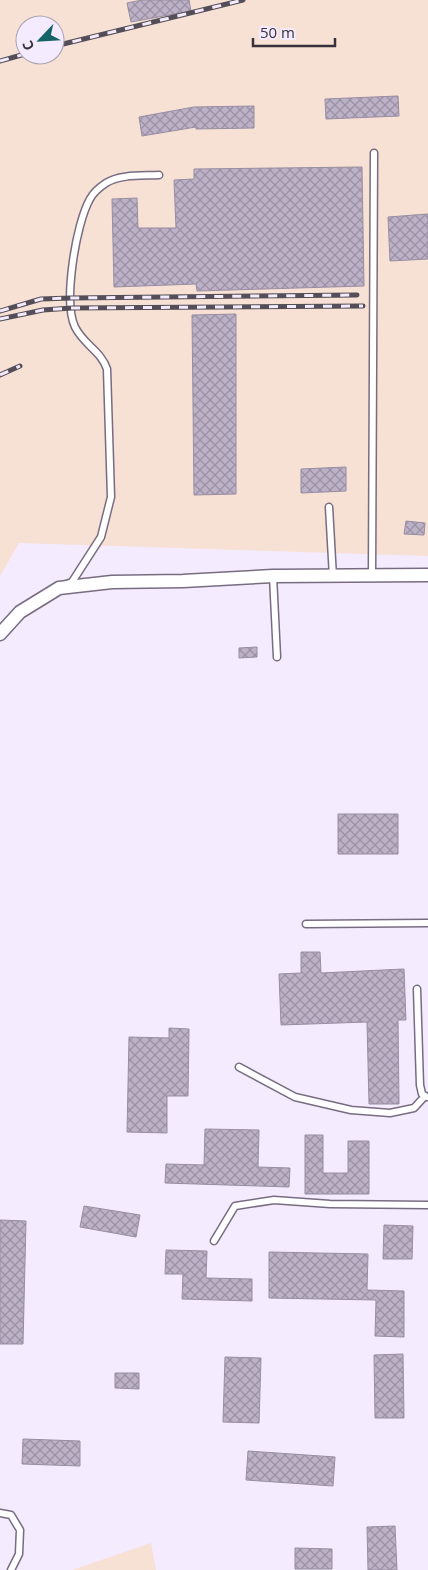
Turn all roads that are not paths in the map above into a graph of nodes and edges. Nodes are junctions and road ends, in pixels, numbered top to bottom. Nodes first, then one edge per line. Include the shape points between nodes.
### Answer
1 (374, 153) dead end
2 (159, 174) dead end
3 (329, 507) dead end
4 (428, 575) edge
5 (273, 576) junction
6 (372, 576) junction
7 (333, 577) junction
8 (59, 588) junction
9 (0, 634) edge
10 (277, 657) dead end
11 (428, 923) edge
12 (306, 924) dead end
13 (417, 989) dead end
14 (240, 1066) dead end
15 (426, 1097) edge
16 (428, 1205) edge
17 (214, 1241) dead end
18 (0, 1513) edge
19 (11, 1570) edge

1 - 6 lane
2 - 8 lane via 120,178 97,190 90,199 77,237 71,285 73,320 82,337 104,360 107,370 111,497 101,537 72,582
3 - 7 lane
4 - 6 street
5 - 7 street
5 - 8 street via 112,582
5 - 10 lane
6 - 7 street
8 - 9 street via 20,612
11 - 12 lane
13 - 15 lane via 420,1085
14 - 15 lane via 296,1097 351,1110 390,1113 414,1108
16 - 17 lane via 274,1200 236,1206
18 - 19 lane via 12,1515 20,1530 19,1554

